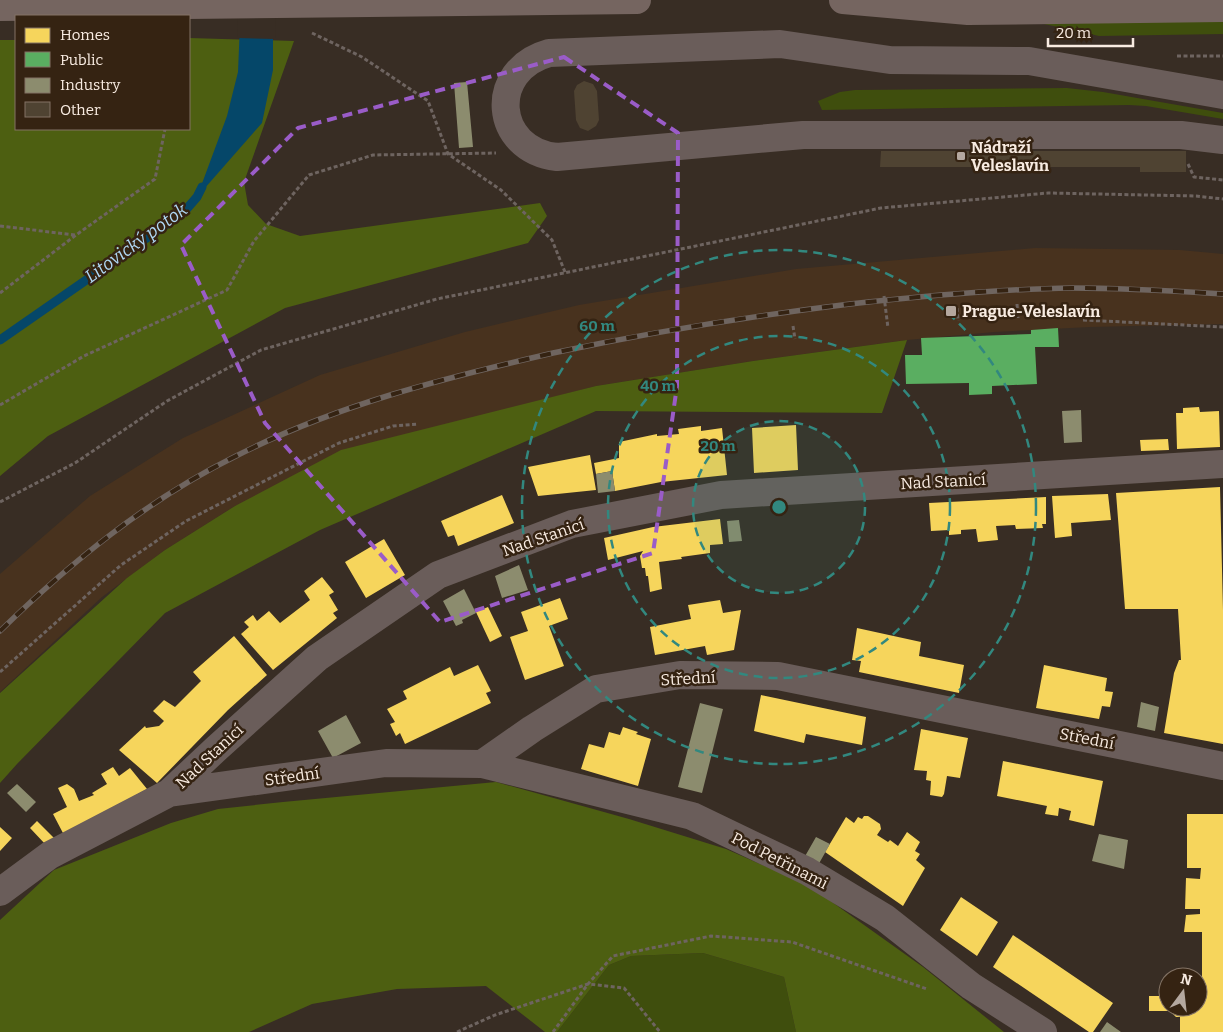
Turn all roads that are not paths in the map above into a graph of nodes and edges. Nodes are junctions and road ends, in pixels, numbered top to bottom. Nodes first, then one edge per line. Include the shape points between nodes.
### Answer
1 (637, 0) edge
2 (843, 0) edge
3 (0, 7) edge
4 (1223, 8) edge
5 (1223, 95) edge
6 (1223, 140) edge
7 (1223, 464) edge
8 (482, 764) junction
9 (1223, 766) edge
10 (169, 793) junction
11 (0, 892) edge
12 (1043, 1032) edge

1 - 3 main road
2 - 4 main road via 968,11
5 - 6 street via 1029,61 890,60 780,44 549,53 532,59 518,71 509,84 505,103 510,125 523,144 534,151 557,157 803,135 1181,135
7 - 10 street, Nad Stanicí via 721,495 572,524 438,575 318,658
8 - 9 street, Střední via 596,689 680,676 778,676
8 - 10 street, Střední via 386,763
8 - 12 street, Pod Petřinami via 692,816 807,871 885,918 972,986
10 - 11 street, Nad Stanicí via 50,855

